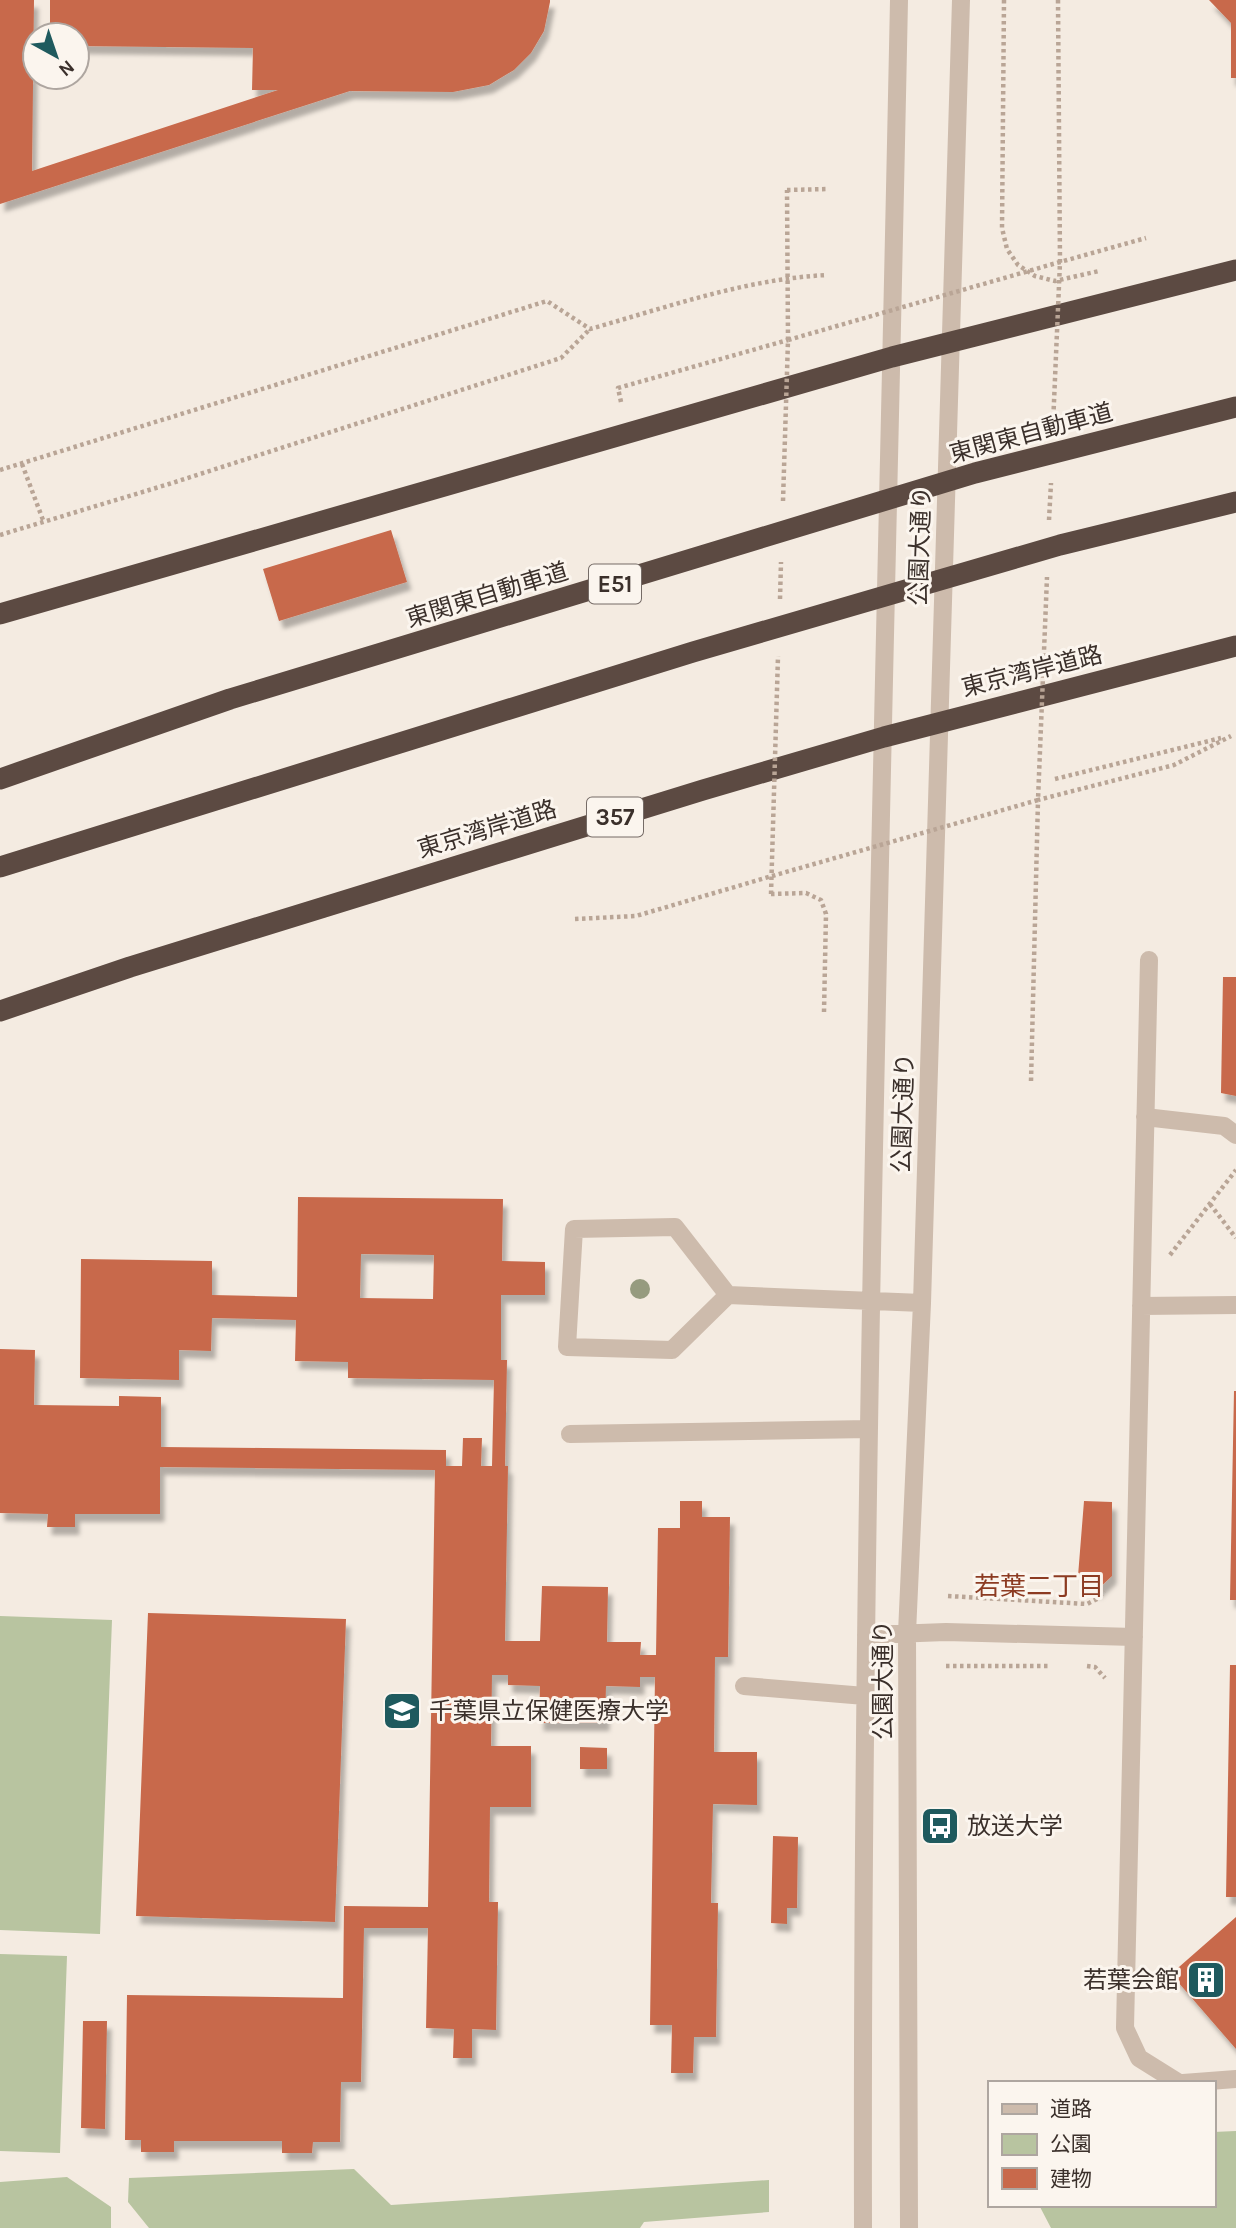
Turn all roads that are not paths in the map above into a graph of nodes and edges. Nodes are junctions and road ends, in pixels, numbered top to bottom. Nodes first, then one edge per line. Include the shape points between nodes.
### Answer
1 (900, 0) edge
2 (961, 0) edge
3 (1236, 270) edge
4 (952, 342) junction
5 (892, 357) junction
6 (1236, 407) edge
7 (1236, 502) edge
8 (0, 614) edge
9 (1236, 646) edge
10 (938, 722) junction
11 (884, 737) junction
12 (0, 779) edge
13 (0, 867) edge
14 (1149, 960) dead end
15 (0, 1011) edge
16 (1145, 1117) junction
17 (1236, 1135) edge
18 (728, 1295) junction
19 (1141, 1299) junction
20 (871, 1302) junction
21 (922, 1303) junction
22 (1236, 1305) edge
23 (869, 1429) junction
24 (570, 1434) dead end
25 (907, 1633) junction
26 (866, 1634) junction
27 (1134, 1637) junction
28 (744, 1686) dead end
29 (865, 1696) junction
30 (1236, 2079) edge
31 (1178, 2081) edge
32 (1208, 2081) edge
33 (863, 2228) edge
34 (909, 2228) edge

1 - 5 street, 公園大通り
2 - 4 street, 公園大通り
3 - 4 highway
4 - 5 highway
4 - 10 street, 公園大通り
5 - 8 highway
5 - 11 street, 公園大通り
6 - 12 highway, 東関東自動車道 / E51, bridge via 975,473 230,699
7 - 13 highway, bridge via 1060,545 693,652
9 - 10 highway, 東京湾岸道路 / 357
10 - 11 highway, 東京湾岸道路 / 357
10 - 21 street, 公園大通り
11 - 15 highway, 東京湾岸道路 / 357 via 361,894
11 - 20 street, 公園大通り
14 - 16 street
16 - 17 street via 1224,1126
16 - 19 street
18 - 18 street via 672,1350 567,1347 573,1229 675,1227
18 - 20 street
19 - 22 street
19 - 27 street
20 - 21 street
20 - 23 street, 公園大通り
21 - 25 street, 公園大通り
23 - 24 street
23 - 26 street, 公園大通り
25 - 26 street
25 - 27 street
25 - 34 street, 公園大通り
26 - 29 street, 公園大通り
27 - 31 street via 1125,2028 1139,2058
28 - 29 street
29 - 33 street, 公園大通り
30 - 32 street

